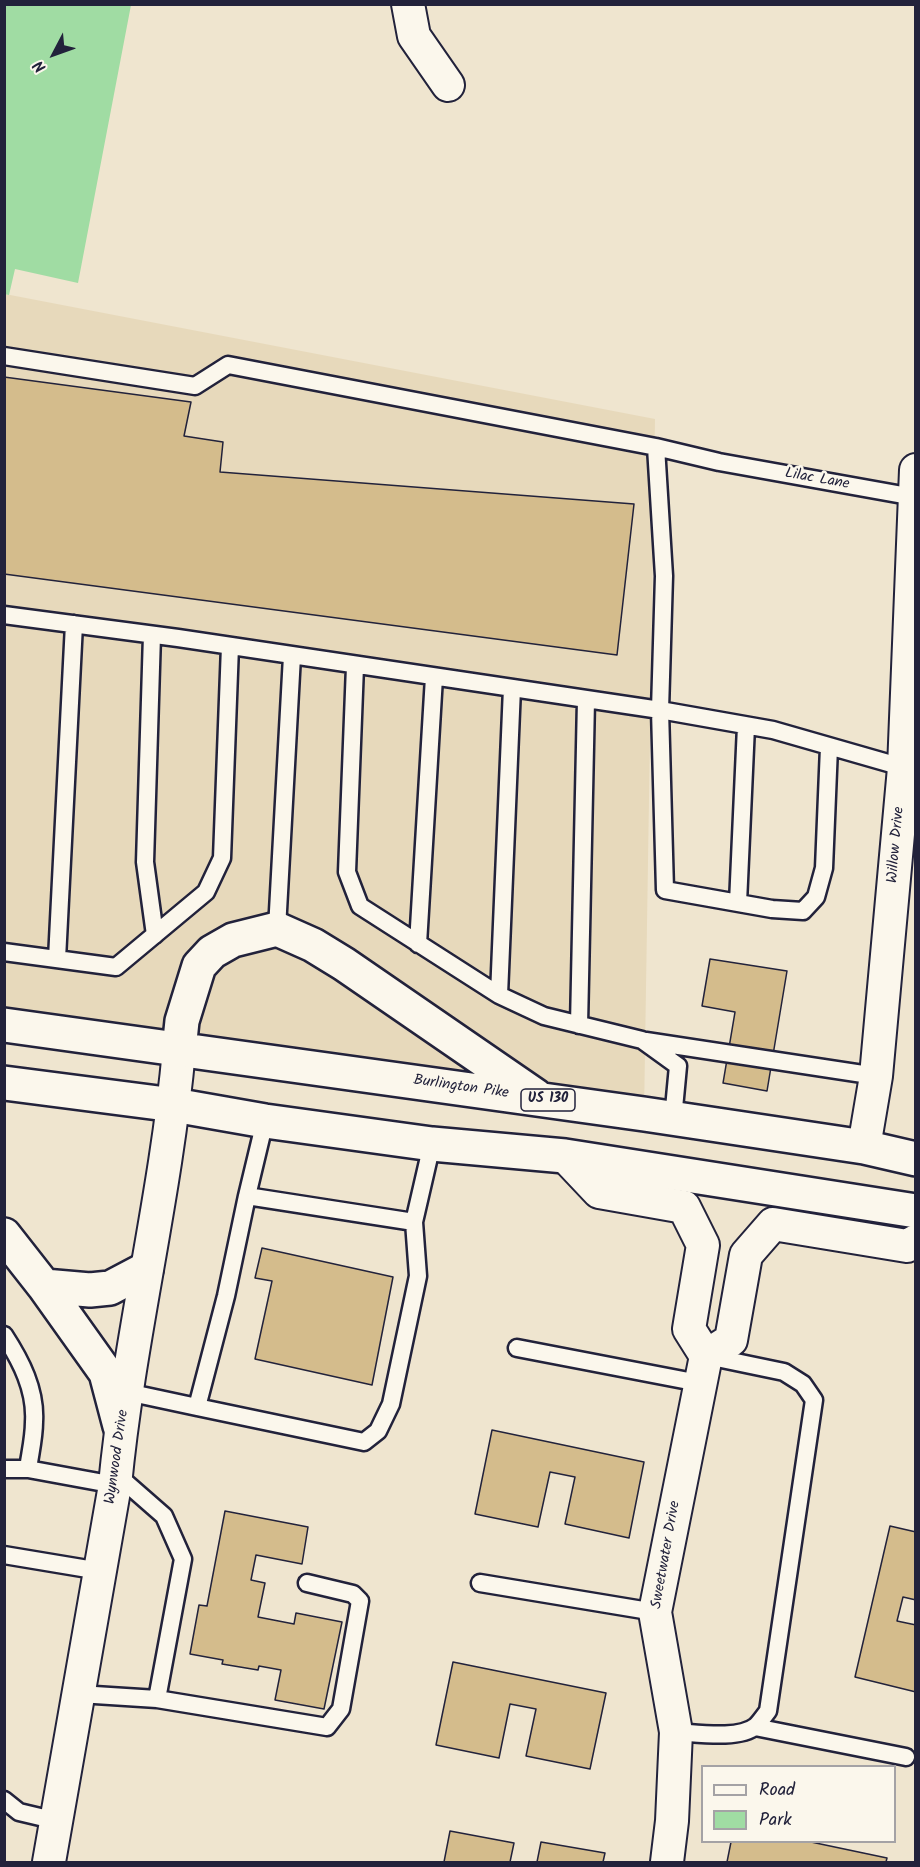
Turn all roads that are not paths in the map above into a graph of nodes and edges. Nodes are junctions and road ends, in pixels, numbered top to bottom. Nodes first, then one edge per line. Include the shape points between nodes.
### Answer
1 (408, 4) edge
2 (448, 85) dead end
3 (4, 356) edge
4 (656, 447) junction
5 (915, 488) edge
6 (4, 615) edge
7 (74, 624) junction
8 (152, 635) junction
9 (230, 646) junction
10 (292, 656) junction
11 (355, 666) junction
12 (434, 677) junction
13 (512, 688) junction
14 (586, 699) junction
15 (660, 710) junction
16 (746, 726) junction
17 (829, 747) junction
18 (910, 770) edge
19 (738, 903) junction
20 (277, 929) junction
21 (155, 935) junction
22 (418, 944) junction
23 (4, 952) edge
24 (57, 959) junction
25 (499, 995) junction
26 (4, 1025) edge
27 (579, 1025) junction
28 (642, 1040) junction
29 (179, 1050) junction
30 (876, 1076) junction
31 (4, 1083) edge
32 (540, 1099) junction
33 (174, 1105) junction
34 (673, 1119) junction
35 (265, 1121) junction
36 (432, 1143) junction
37 (864, 1147) junction
38 (565, 1156) junction
39 (915, 1160) edge
40 (247, 1196) junction
41 (915, 1210) edge
42 (414, 1222) junction
43 (4, 1235) edge
44 (915, 1241) edge
45 (146, 1269) junction
46 (44, 1286) junction
47 (4, 1335) edge
48 (517, 1348) dead end
49 (703, 1370) junction
50 (127, 1392) junction
51 (197, 1407) junction
52 (120, 1426) junction
53 (4, 1469) edge
54 (28, 1469) junction
55 (115, 1480) junction
56 (4, 1555) edge
57 (100, 1571) junction
58 (307, 1583) dead end
59 (480, 1583) dead end
60 (655, 1612) junction
61 (79, 1694) junction
62 (157, 1699) junction
63 (755, 1727) junction
64 (676, 1732) junction
65 (906, 1757) dead end
66 (4, 1800) edge
67 (57, 1821) junction
68 (50, 1863) edge
69 (667, 1863) edge

1 - 2 street via 414,36
3 - 4 lane, Lilac Lane via 195,386 228,365
4 - 5 lane, Lilac Lane via 719,462
4 - 15 lane via 664,576
5 - 18 street, Willow Drive
6 - 7 lane
7 - 8 lane
7 - 24 lane
8 - 9 lane
8 - 21 lane via 145,862
9 - 10 lane
9 - 21 lane via 222,858 206,892
10 - 11 lane
10 - 20 lane
11 - 12 lane
11 - 22 lane via 347,872 360,906
12 - 13 lane
12 - 22 lane
13 - 14 lane
13 - 25 lane
14 - 15 lane
14 - 27 lane
15 - 16 lane
15 - 19 lane via 665,890
16 - 17 lane
16 - 19 lane
17 - 18 lane
17 - 19 lane via 824,868 816,897 803,911
18 - 30 street, Willow Drive
20 - 29 highway via 233,940 212,952 199,966 182,1021
20 - 32 highway via 344,964
21 - 24 lane via 116,968
22 - 25 lane
23 - 24 lane
25 - 27 lane via 544,1016
26 - 29 highway, Burlington Pike / US 130
27 - 28 lane
28 - 30 lane
28 - 34 lane via 678,1066
29 - 32 highway, Burlington Pike / US 130
29 - 33 street, Wynwood Drive
30 - 37 street, Willow Drive
31 - 33 highway
32 - 34 highway, Burlington Pike / US 130
33 - 35 highway
33 - 45 street, Wynwood Drive
34 - 37 highway, Burlington Pike / US 130
35 - 36 highway
35 - 40 lane
36 - 38 highway
36 - 42 lane
37 - 39 highway, Burlington Pike / US 130
38 - 41 highway
38 - 49 street via 599,1192 684,1207 703,1245 689,1329
40 - 42 lane
40 - 51 lane
42 - 51 lane via 418,1276 391,1404 378,1431 364,1442
43 - 46 highway
44 - 49 street via 908,1246 773,1224 746,1255 731,1340
45 - 46 highway via 110,1288
45 - 50 street, Wynwood Drive
46 - 52 highway via 106,1372
47 - 54 lane via 26,1372 33,1401
48 - 49 lane
49 - 60 street, Sweetwater Drive
49 - 63 lane via 784,1372 803,1384 814,1400 768,1711
50 - 51 lane
50 - 52 street, Wynwood Drive
52 - 55 street, Wynwood Drive
53 - 54 lane
54 - 55 lane
55 - 57 street, Wynwood Drive
55 - 62 lane via 164,1516 183,1559
56 - 57 lane
57 - 61 street, Wynwood Drive
58 - 62 lane via 353,1594 360,1601 341,1709 327,1727
59 - 60 lane
60 - 64 street, Sweetwater Drive
61 - 62 lane
61 - 67 street, Wynwood Drive
63 - 64 lane via 739,1733
63 - 65 lane
64 - 69 street, Sweetwater Drive
66 - 67 lane via 19,1812
67 - 68 street, Wynwood Drive

